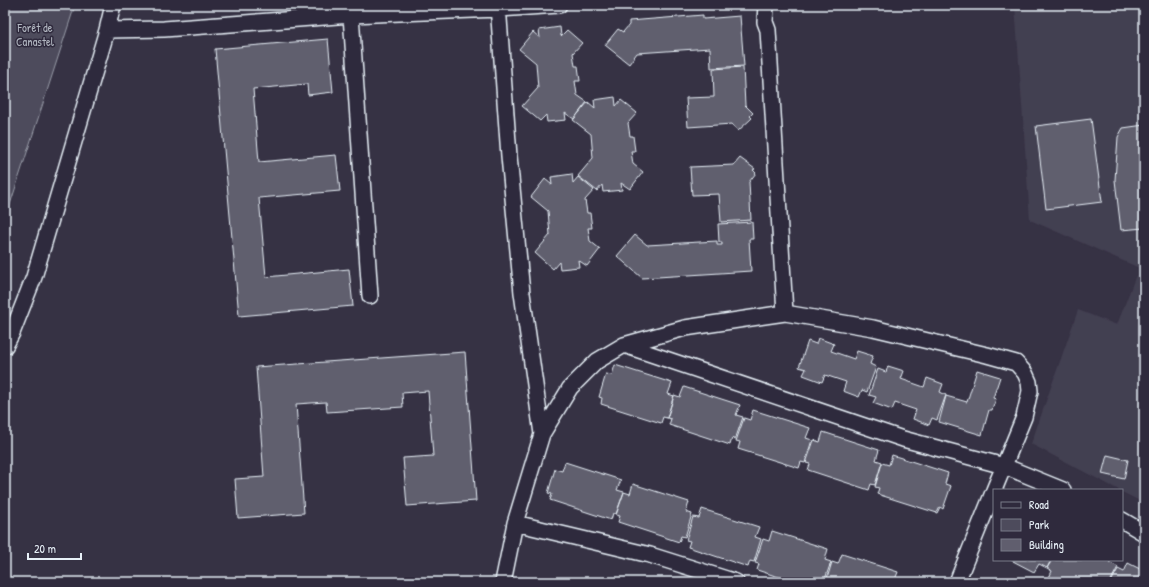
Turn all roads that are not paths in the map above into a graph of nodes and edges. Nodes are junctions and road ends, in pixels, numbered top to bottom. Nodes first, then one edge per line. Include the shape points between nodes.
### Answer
1 (113, 5) edge
2 (559, 5) edge
3 (766, 5) edge
4 (498, 7) edge
5 (351, 16) junction
6 (107, 30) junction
7 (370, 296) dead end
8 (785, 313) junction
9 (624, 345) junction
10 (5, 346) edge
11 (542, 434) junction
12 (1004, 466) junction
13 (994, 489) edge
14 (1060, 489) edge
15 (993, 492) edge
16 (1123, 521) edge
17 (515, 523) junction
18 (1144, 533) edge
19 (503, 582) edge
20 (736, 582) edge
21 (957, 582) edge

1 - 6 street
2 - 4 street
3 - 8 street via 765,22 768,30
4 - 5 street
4 - 11 street via 522,293
5 - 6 street via 164,29
5 - 7 street
6 - 10 street via 34,277
8 - 9 street via 685,328
8 - 12 street via 873,328 1016,363 1025,373 1030,391 1024,417
9 - 11 street via 597,361 570,388
9 - 12 street via 903,439
11 - 17 street
12 - 13 street
12 - 14 street
15 - 21 street
16 - 18 street
17 - 19 street
17 - 20 street via 650,555

